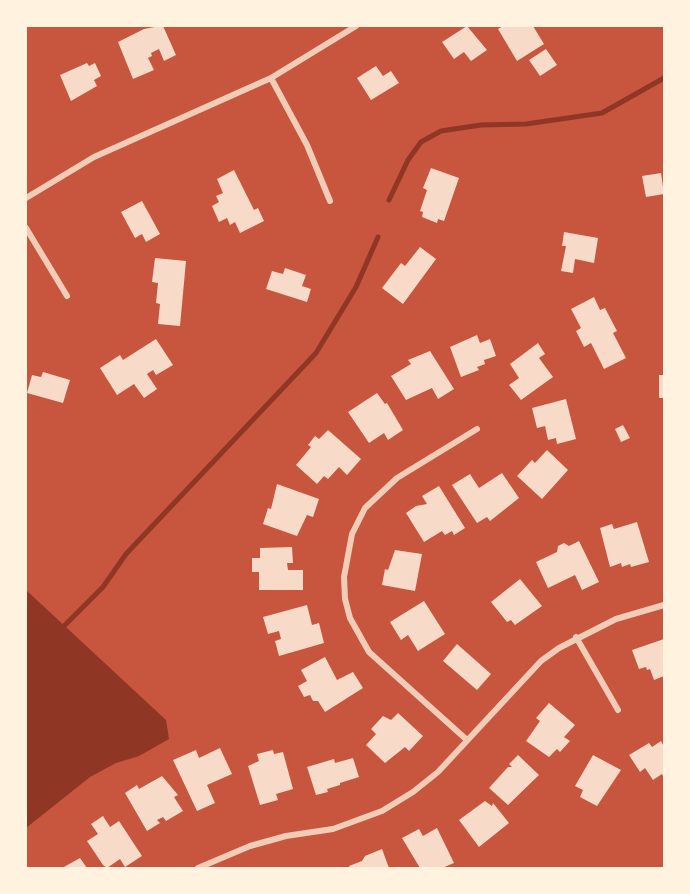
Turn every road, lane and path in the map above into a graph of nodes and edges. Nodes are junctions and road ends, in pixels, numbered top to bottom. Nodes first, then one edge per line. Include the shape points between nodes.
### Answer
1 (356, 26) edge
2 (271, 78) junction
3 (26, 198) edge
4 (330, 201) dead end
5 (26, 228) edge
6 (67, 296) dead end
7 (477, 429) dead end
8 (664, 604) edge
9 (576, 637) junction
10 (618, 710) dead end
11 (467, 740) junction
12 (198, 868) edge

1 - 2 street
2 - 3 street via 94,157
2 - 4 street via 307,145
5 - 6 street
7 - 11 street via 397,478 365,508 352,534 344,577 350,618 369,652
8 - 9 street
9 - 10 street
9 - 11 street via 541,661
11 - 12 street via 438,772 382,811 333,829 259,843

